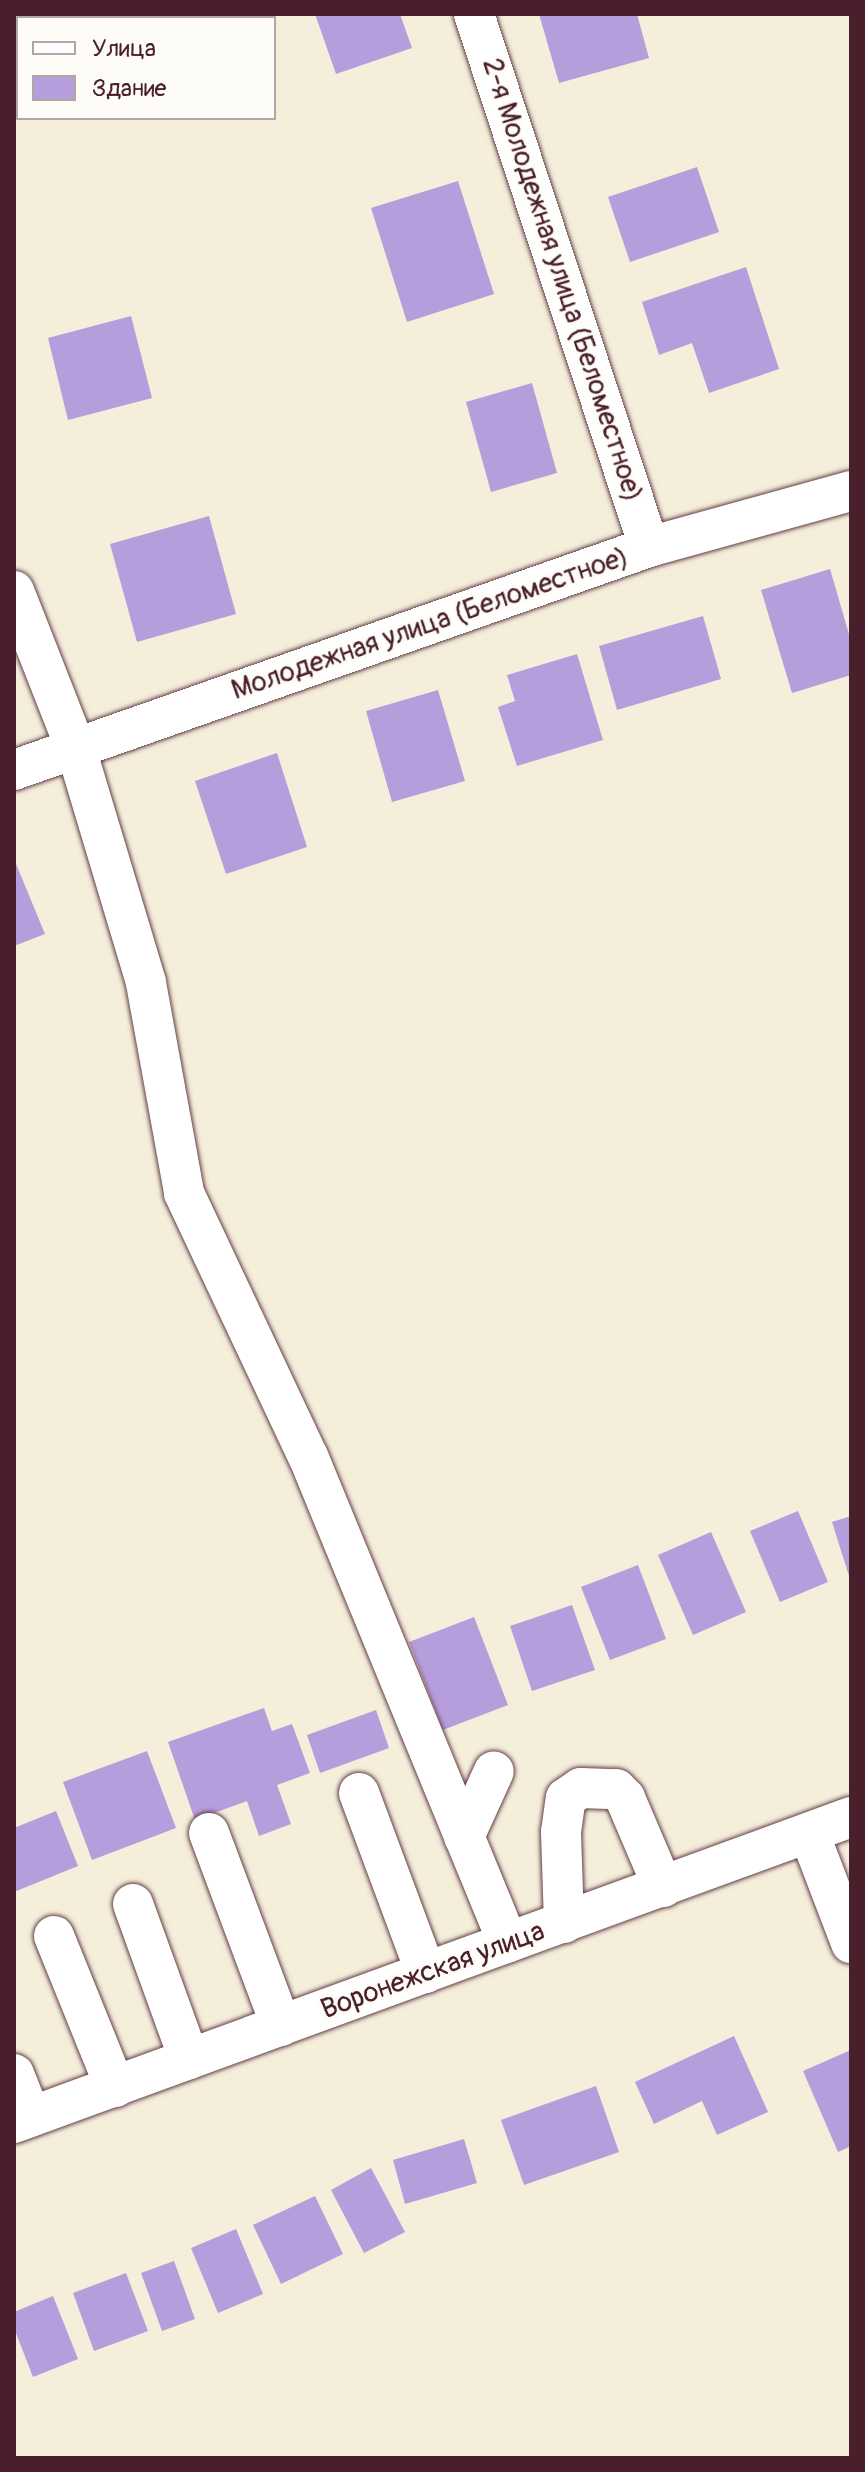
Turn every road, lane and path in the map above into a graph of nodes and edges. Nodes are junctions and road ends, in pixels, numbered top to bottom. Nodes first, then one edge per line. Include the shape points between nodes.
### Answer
1 (474, 14) edge
2 (851, 491) edge
3 (649, 547) junction
4 (14, 591) edge
5 (76, 749) junction
6 (14, 770) edge
7 (494, 1771) dead end
8 (359, 1793) dead end
9 (851, 1817) edge
10 (209, 1833) dead end
11 (809, 1833) junction
12 (464, 1837) junction
13 (663, 1887) junction
14 (133, 1904) dead end
15 (564, 1923) junction
16 (54, 1936) dead end
17 (508, 1943) junction
18 (851, 1943) edge
19 (426, 1973) junction
20 (281, 2026) junction
21 (189, 2059) junction
22 (14, 2074) edge
23 (115, 2087) junction
24 (22, 2120) edge

1 - 3 street, 2-я Молодежная улица (Беломестное)
2 - 3 street, Молодежная улица (Беломестное)
3 - 5 street, Молодежная улица (Беломестное)
4 - 5 street
5 - 6 street, Молодежная улица (Беломестное)
5 - 12 street via 146,983 184,1193 308,1456
7 - 12 street
8 - 19 street
9 - 11 street, Воронежская улица
10 - 20 street
11 - 13 street, Воронежская улица
11 - 18 street
12 - 17 street
13 - 15 street, Воронежская улица
13 - 15 street via 625,1798 616,1789 581,1788 566,1798 561,1832
14 - 21 street
15 - 17 street, Воронежская улица
16 - 23 street
17 - 19 street, Воронежская улица
19 - 20 street, Воронежская улица
20 - 21 street, Воронежская улица
21 - 23 street, Воронежская улица
22 - 24 street
23 - 24 street, Воронежская улица

